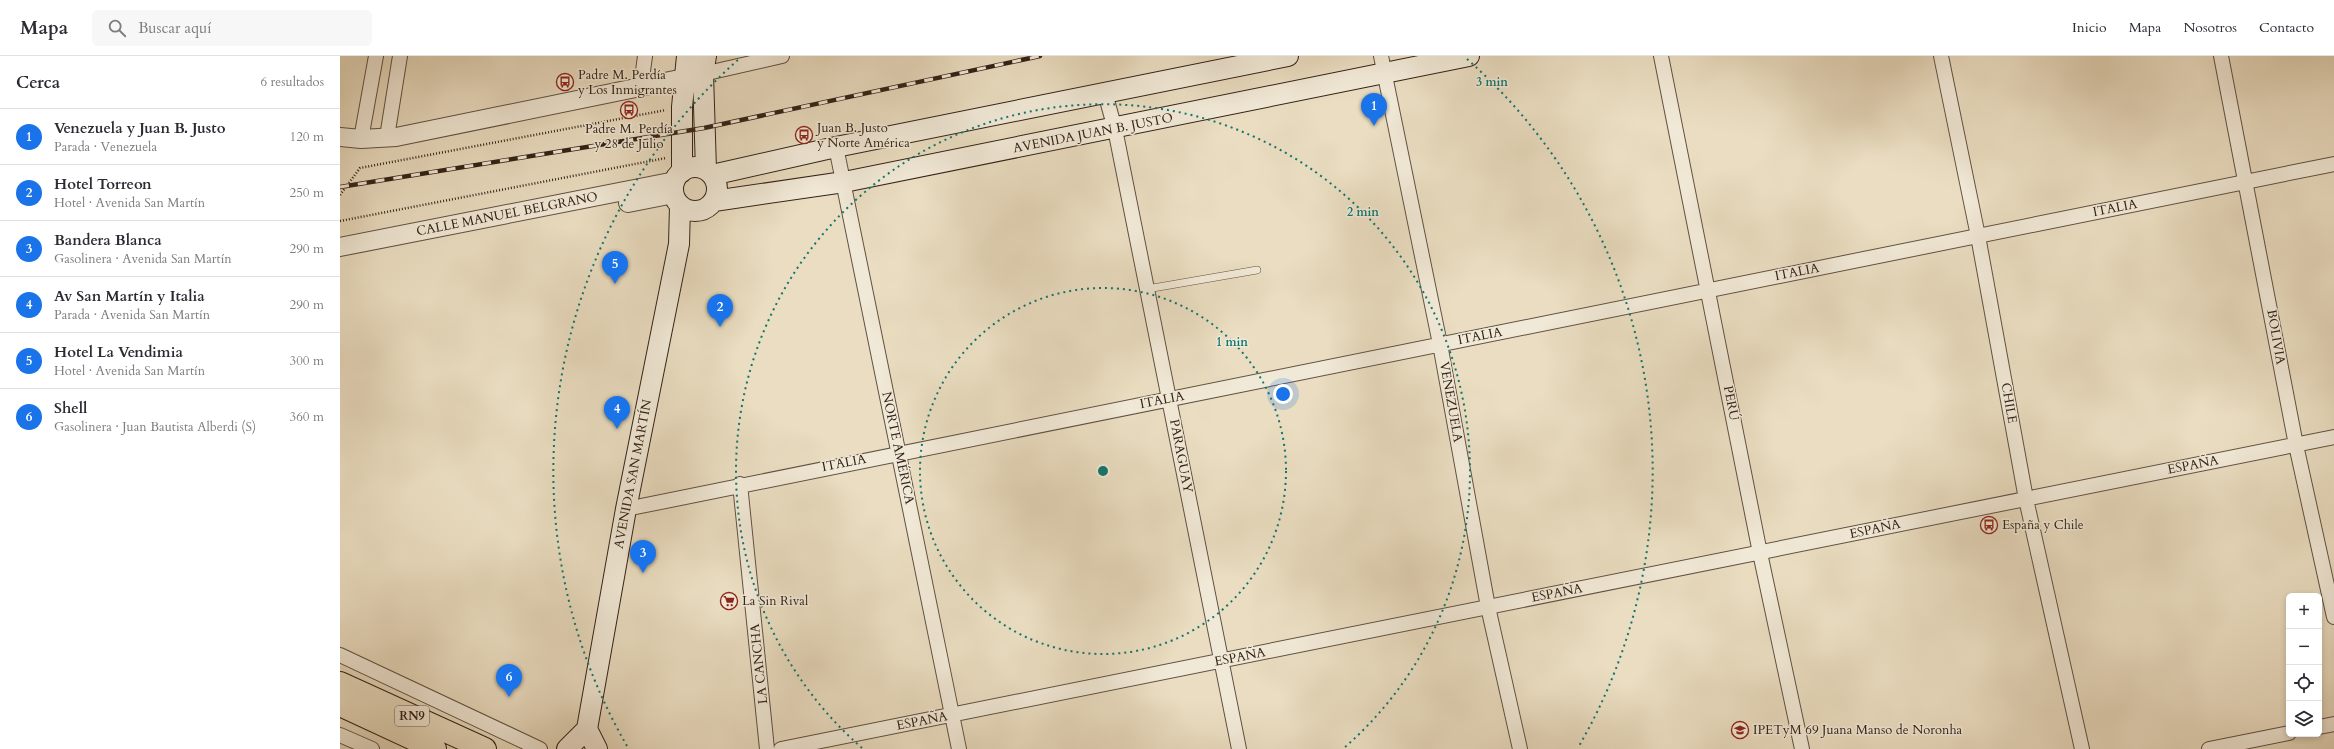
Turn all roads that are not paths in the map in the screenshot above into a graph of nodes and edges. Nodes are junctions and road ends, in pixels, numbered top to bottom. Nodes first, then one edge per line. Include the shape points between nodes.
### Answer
1 (376, 56) edge
2 (400, 56) edge
3 (646, 56) edge
4 (687, 56) edge
5 (782, 56) edge
6 (1288, 56) edge
7 (1469, 56) edge
8 (1661, 56) edge
9 (1941, 56) edge
10 (2221, 56) edge
11 (705, 65) edge
12 (1382, 65) edge
13 (684, 78) junction
14 (641, 86) junction
15 (1105, 93) junction
16 (1114, 129) junction
17 (340, 137) edge
18 (387, 137) junction
19 (361, 139) junction
20 (836, 147) junction
21 (2334, 164) edge
22 (709, 172) junction
23 (679, 181) junction
24 (844, 182) junction
25 (2247, 182) junction
26 (710, 205) junction
27 (1978, 236) junction
28 (679, 244) junction
29 (340, 247) edge
30 (340, 258) edge
31 (1257, 270) dead end
32 (1147, 289) junction
33 (1709, 290) junction
34 (1440, 344) junction
35 (1170, 398) junction
36 (2334, 437) edge
37 (2296, 445) junction
38 (898, 452) junction
39 (740, 484) junction
40 (2026, 499) junction
41 (626, 509) junction
42 (1760, 553) junction
43 (1488, 607) junction
44 (2334, 617) edge
45 (340, 655) edge
46 (1220, 660) junction
47 (340, 683) edge
48 (340, 705) edge
49 (952, 715) junction
50 (2334, 724) edge
51 (2322, 726) edge
52 (587, 729) junction
53 (2286, 734) edge
54 (340, 735) edge
55 (372, 749) edge
56 (435, 749) edge
57 (485, 749) edge
58 (540, 749) edge
59 (567, 749) edge
60 (597, 749) edge
61 (767, 749) edge
62 (781, 749) edge
63 (959, 749) edge
64 (1238, 749) edge
65 (1520, 749) edge
66 (1802, 749) edge
67 (2082, 749) edge
68 (2209, 749) edge

1 - 19 street
2 - 18 street
3 - 14 street
4 - 13 main road, AVENIDA SAN MARTÍN
5 - 11 street
6 - 15 main road
7 - 12 main road, AVENIDA JUAN B. JUSTO
8 - 33 street, PERÚ
9 - 27 street, CHILE
10 - 25 street, BOLIVIA
11 - 13 street
11 - 22 main road
12 - 16 main road, AVENIDA JUAN B. JUSTO
12 - 34 street, VENEZUELA
13 - 14 street
13 - 23 main road, AVENIDA SAN MARTÍN
14 - 18 street
15 - 16 street, PARAGUAY
15 - 20 main road
16 - 24 main road, AVENIDA JUAN B. JUSTO
16 - 32 street, PARAGUAY
17 - 19 street
18 - 19 street
20 - 22 main road
20 - 24 street, NORTE AMÉRICA
21 - 25 street, ITALIA
22 - 23 main road via 694,167
22 - 26 main road via 718,188
23 - 26 main road via 693,212
23 - 28 main road, AVENIDA SAN MARTÍN
23 - 29 street, CALLE MANUEL BELGRANO
23 - 30 street
24 - 26 main road, AVENIDA JUAN B. JUSTO
24 - 38 street, NORTE AMÉRICA
25 - 27 street, ITALIA
25 - 37 street, BOLIVIA
26 - 28 main road, AVENIDA SAN MARTÍN
27 - 33 street, ITALIA
27 - 40 street, CHILE
28 - 41 main road, AVENIDA SAN MARTÍN
31 - 32 lane
32 - 35 street, PARAGUAY
33 - 34 street, ITALIA
33 - 42 street, PERÚ
34 - 35 street, ITALIA
34 - 43 street, VENEZUELA
35 - 38 street, ITALIA
35 - 46 street, PARAGUAY
36 - 37 street, ESPAÑA
37 - 40 street, ESPAÑA
37 - 44 street, BOLIVIA
38 - 39 street, ITALIA
38 - 49 street, NORTE AMÉRICA
39 - 41 street, ITALIA
39 - 61 street, LA CANCHA
40 - 42 street, ESPAÑA
40 - 67 street, CHILE
41 - 52 main road, AVENIDA SAN MARTÍN
42 - 43 street, ESPAÑA
42 - 66 street, PERÚ
43 - 46 street, ESPAÑA
43 - 65 street, VENEZUELA
45 - 58 street
46 - 49 street, ESPAÑA
46 - 64 street, PARAGUAY
47 - 57 highway, RN9
48 - 56 highway, RN9
49 - 62 street, ESPAÑA
49 - 63 street, NORTE AMÉRICA
50 - 51 street
52 - 59 main road
52 - 60 main road
53 - 68 street
54 - 55 street

